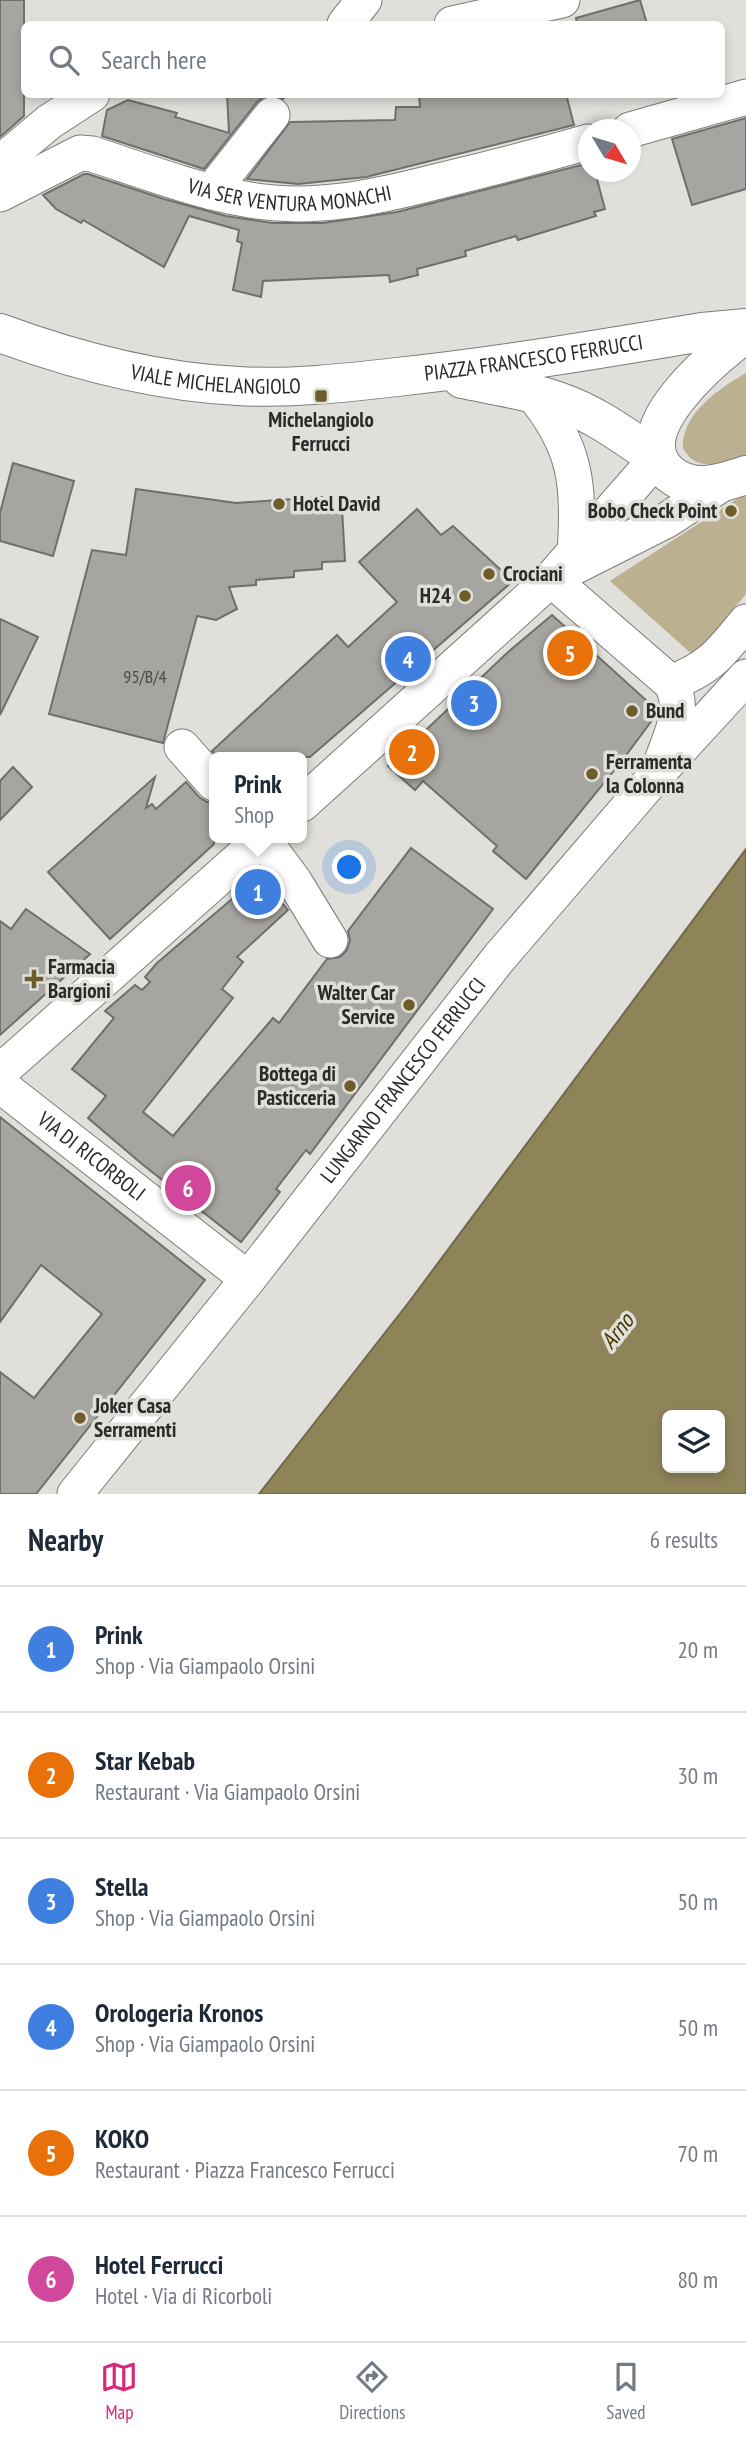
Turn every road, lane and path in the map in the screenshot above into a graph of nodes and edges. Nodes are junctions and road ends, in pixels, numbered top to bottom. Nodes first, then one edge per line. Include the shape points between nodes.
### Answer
1 (365, 0) edge
2 (562, 0) edge
3 (348, 21) edge
4 (466, 21) edge
5 (746, 97) edge
6 (86, 98) edge
7 (272, 115) dead end
8 (641, 127) edge
9 (578, 145) edge
10 (0, 163) edge
11 (211, 192) junction
12 (0, 194) edge
13 (746, 331) edge
14 (0, 333) edge
15 (435, 374) junction
16 (532, 393) junction
17 (657, 458) junction
18 (734, 479) edge
19 (575, 552) junction
20 (551, 579) junction
21 (746, 622) edge
22 (746, 677) edge
23 (671, 683) junction
24 (182, 747) dead end
25 (657, 774) junction
26 (209, 777) edge
27 (307, 799) edge
28 (256, 843) edge
29 (266, 843) edge
30 (330, 940) dead end
31 (0, 1072) edge
32 (0, 1086) edge
33 (248, 1279) junction
34 (75, 1494) edge

1 - 3 street
2 - 4 street
5 - 8 street
6 - 10 street
7 - 11 street
9 - 11 street, VIA SER VENTURA MONACHI via 332,204 252,200
11 - 12 street, VIA SER VENTURA MONACHI via 80,153
13 - 15 main road, PIAZZA FRANCESCO FERRUCCI via 702,332
13 - 17 main road, PIAZZA FRANCESCO FERRUCCI via 670,407 656,436
14 - 15 main road, VIALE MICHELANGIOLO via 117,368 237,386 320,385
15 - 16 main road, PIAZZA FRANCESCO FERRUCCI
16 - 17 main road, PIAZZA FRANCESCO FERRUCCI via 577,409
16 - 19 street via 558,427 568,451 577,497
17 - 18 main road, PIAZZA FRANCESCO FERRUCCI via 684,482 704,486
17 - 19 street
18 - 20 street, PIAZZA FRANCESCO FERRUCCI via 667,520
19 - 20 street
20 - 23 street
20 - 27 street
21 - 23 street via 705,667
22 - 25 street, LUNGARNO FRANCESCO FERRUCCI
23 - 25 street via 678,709
24 - 26 street
25 - 33 street, LUNGARNO FRANCESCO FERRUCCI via 499,958
28 - 31 street
29 - 30 street
32 - 33 street, VIA DI RICORBOLI
33 - 34 street, LUNGARNO FRANCESCO FERRUCCI

